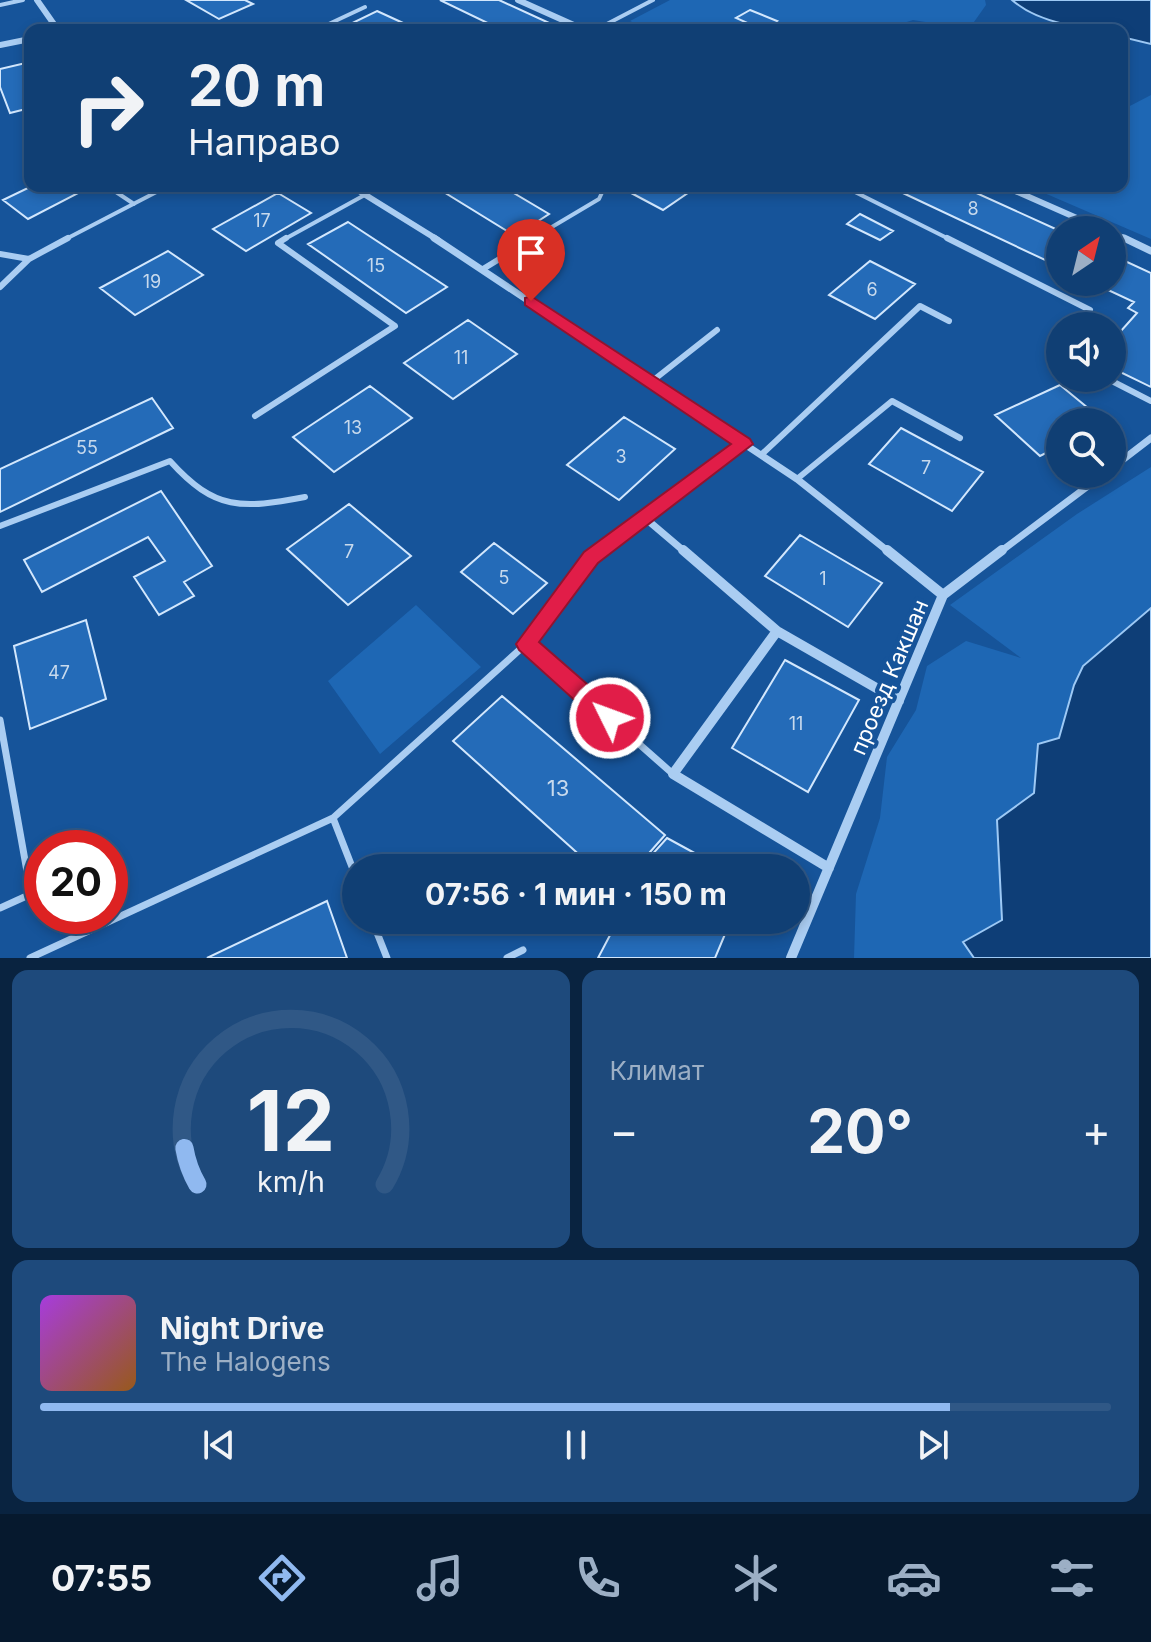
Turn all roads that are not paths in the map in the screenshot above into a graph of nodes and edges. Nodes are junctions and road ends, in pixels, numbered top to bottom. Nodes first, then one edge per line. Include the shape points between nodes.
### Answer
1 (23, 0) edge
2 (37, 0) edge
3 (518, 0) edge
4 (653, 0) edge
5 (0, 5) edge
6 (365, 7) dead end
7 (54, 24) edge
8 (329, 24) edge
9 (572, 24) edge
10 (607, 24) edge
11 (24, 40) edge
12 (0, 45) edge
13 (116, 192) edge
14 (157, 192) edge
15 (360, 192) edge
16 (370, 192) edge
17 (602, 192) edge
18 (855, 192) edge
19 (1018, 192) edge
20 (365, 195) junction
21 (134, 204) junction
22 (1072, 216) edge
23 (1126, 239) edge
24 (1151, 251) edge
25 (0, 254) edge
26 (29, 259) junction
27 (483, 269) junction
28 (0, 287) edge
29 (1088, 312) edge
30 (949, 321) dead end
31 (717, 330) dead end
32 (651, 382) junction
33 (1126, 388) edge
34 (1151, 401) edge
35 (255, 416) dead end
36 (960, 438) dead end
37 (1151, 438) edge
38 (744, 444) junction
39 (761, 455) junction
40 (1126, 457) edge
41 (797, 479) junction
42 (1085, 488) edge
43 (305, 497) dead end
44 (645, 518) junction
45 (0, 526) edge
46 (943, 595) junction
47 (777, 631) junction
48 (526, 644) junction
49 (899, 701) junction
50 (0, 720) edge
51 (673, 774) junction
52 (333, 818) junction
53 (347, 854) edge
54 (829, 868) junction
55 (0, 908) edge
56 (378, 934) edge
57 (523, 950) dead end
58 (30, 958) edge
59 (387, 958) edge
60 (507, 958) edge
61 (791, 958) edge

1 - 5 lane
2 - 7 street
3 - 9 street
4 - 10 lane
6 - 8 lane
11 - 12 street
13 - 21 lane
14 - 21 lane
15 - 20 street
16 - 20 lane
17 - 27 lane via 599,199
18 - 29 lane
19 - 22 street
20 - 27 street
20 - 35 lane via 278,243 395,326
21 - 26 lane
23 - 24 street
25 - 26 lane
26 - 28 lane
27 - 32 street
30 - 39 lane via 920,306
31 - 32 lane
32 - 38 street
33 - 34 lane
36 - 41 lane via 892,401
37 - 40 street
38 - 39 street
38 - 44 lane
39 - 41 street
41 - 46 street
42 - 46 street, проезд Какшан
43 - 45 lane via 260,505 219,503 192,488 170,461
44 - 47 street
44 - 48 lane via 591,557
46 - 49 street, проезд Какшан
47 - 49 street
47 - 51 street
48 - 51 lane
48 - 52 lane
49 - 54 street, проезд Какшан
50 - 55 lane via 31,894
51 - 54 street
52 - 53 lane
52 - 58 lane
54 - 61 street, проезд Какшан
56 - 59 lane
57 - 60 lane

